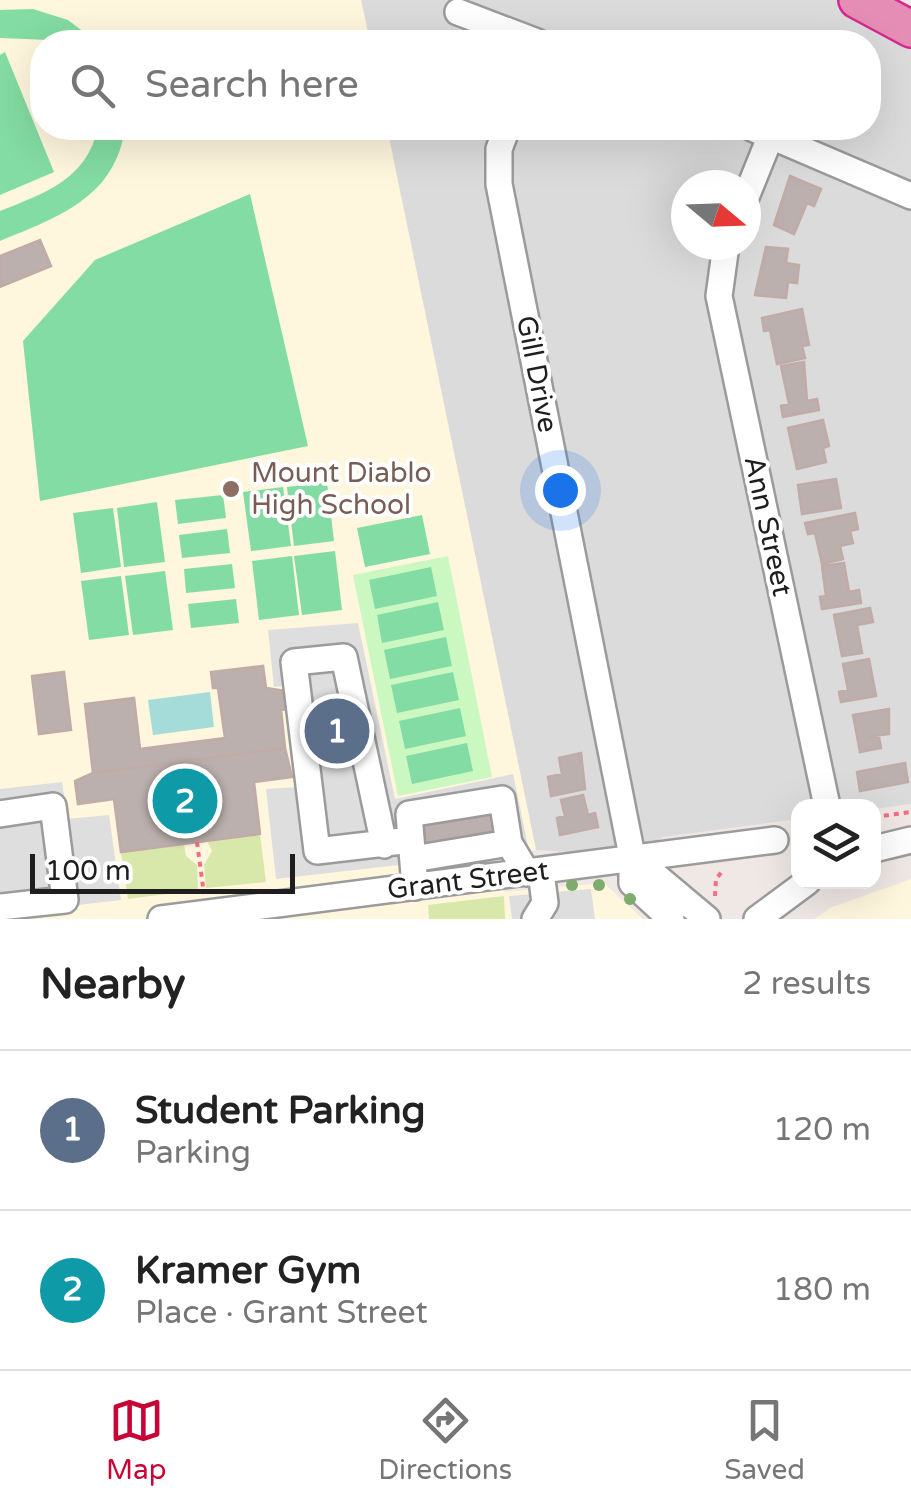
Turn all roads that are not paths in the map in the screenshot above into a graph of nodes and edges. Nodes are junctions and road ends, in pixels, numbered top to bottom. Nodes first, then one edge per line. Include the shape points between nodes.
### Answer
1 (857, 0) edge
2 (458, 12) dead end
3 (506, 30) edge
4 (911, 30) edge
5 (502, 140) edge
6 (760, 140) edge
7 (783, 140) edge
8 (752, 170) edge
9 (911, 196) edge
10 (724, 260) edge
11 (826, 799) edge
12 (0, 814) edge
13 (776, 840) dead end
14 (911, 840) edge
15 (509, 843) junction
16 (384, 845) junction
17 (881, 847) edge
18 (412, 850) junction
19 (632, 856) junction
20 (534, 873) junction
21 (415, 887) junction
22 (798, 889) edge
23 (309, 910) edge
24 (5, 911) edge
25 (711, 912) edge
26 (160, 919) edge
27 (535, 919) edge
28 (671, 919) edge
29 (756, 919) edge

1 - 4 highway
2 - 3 street
5 - 19 street, Gill Drive via 499,184
6 - 8 street
7 - 9 street
10 - 11 street, Ann Street via 719,296
12 - 24 street via 53,806 65,900
13 - 19 street, Grant Street
14 - 17 street
15 - 18 street
15 - 18 street via 502,799 409,814
15 - 20 street
16 - 16 street via 344,657 294,662 317,852
16 - 18 street
18 - 21 street
19 - 20 street, Grant Street
19 - 25 street
19 - 28 street, Gill Drive via 632,883
20 - 21 street, Grant Street
20 - 27 street via 545,903
21 - 23 street, Grant Street
22 - 29 street
23 - 26 street, Grant Street

